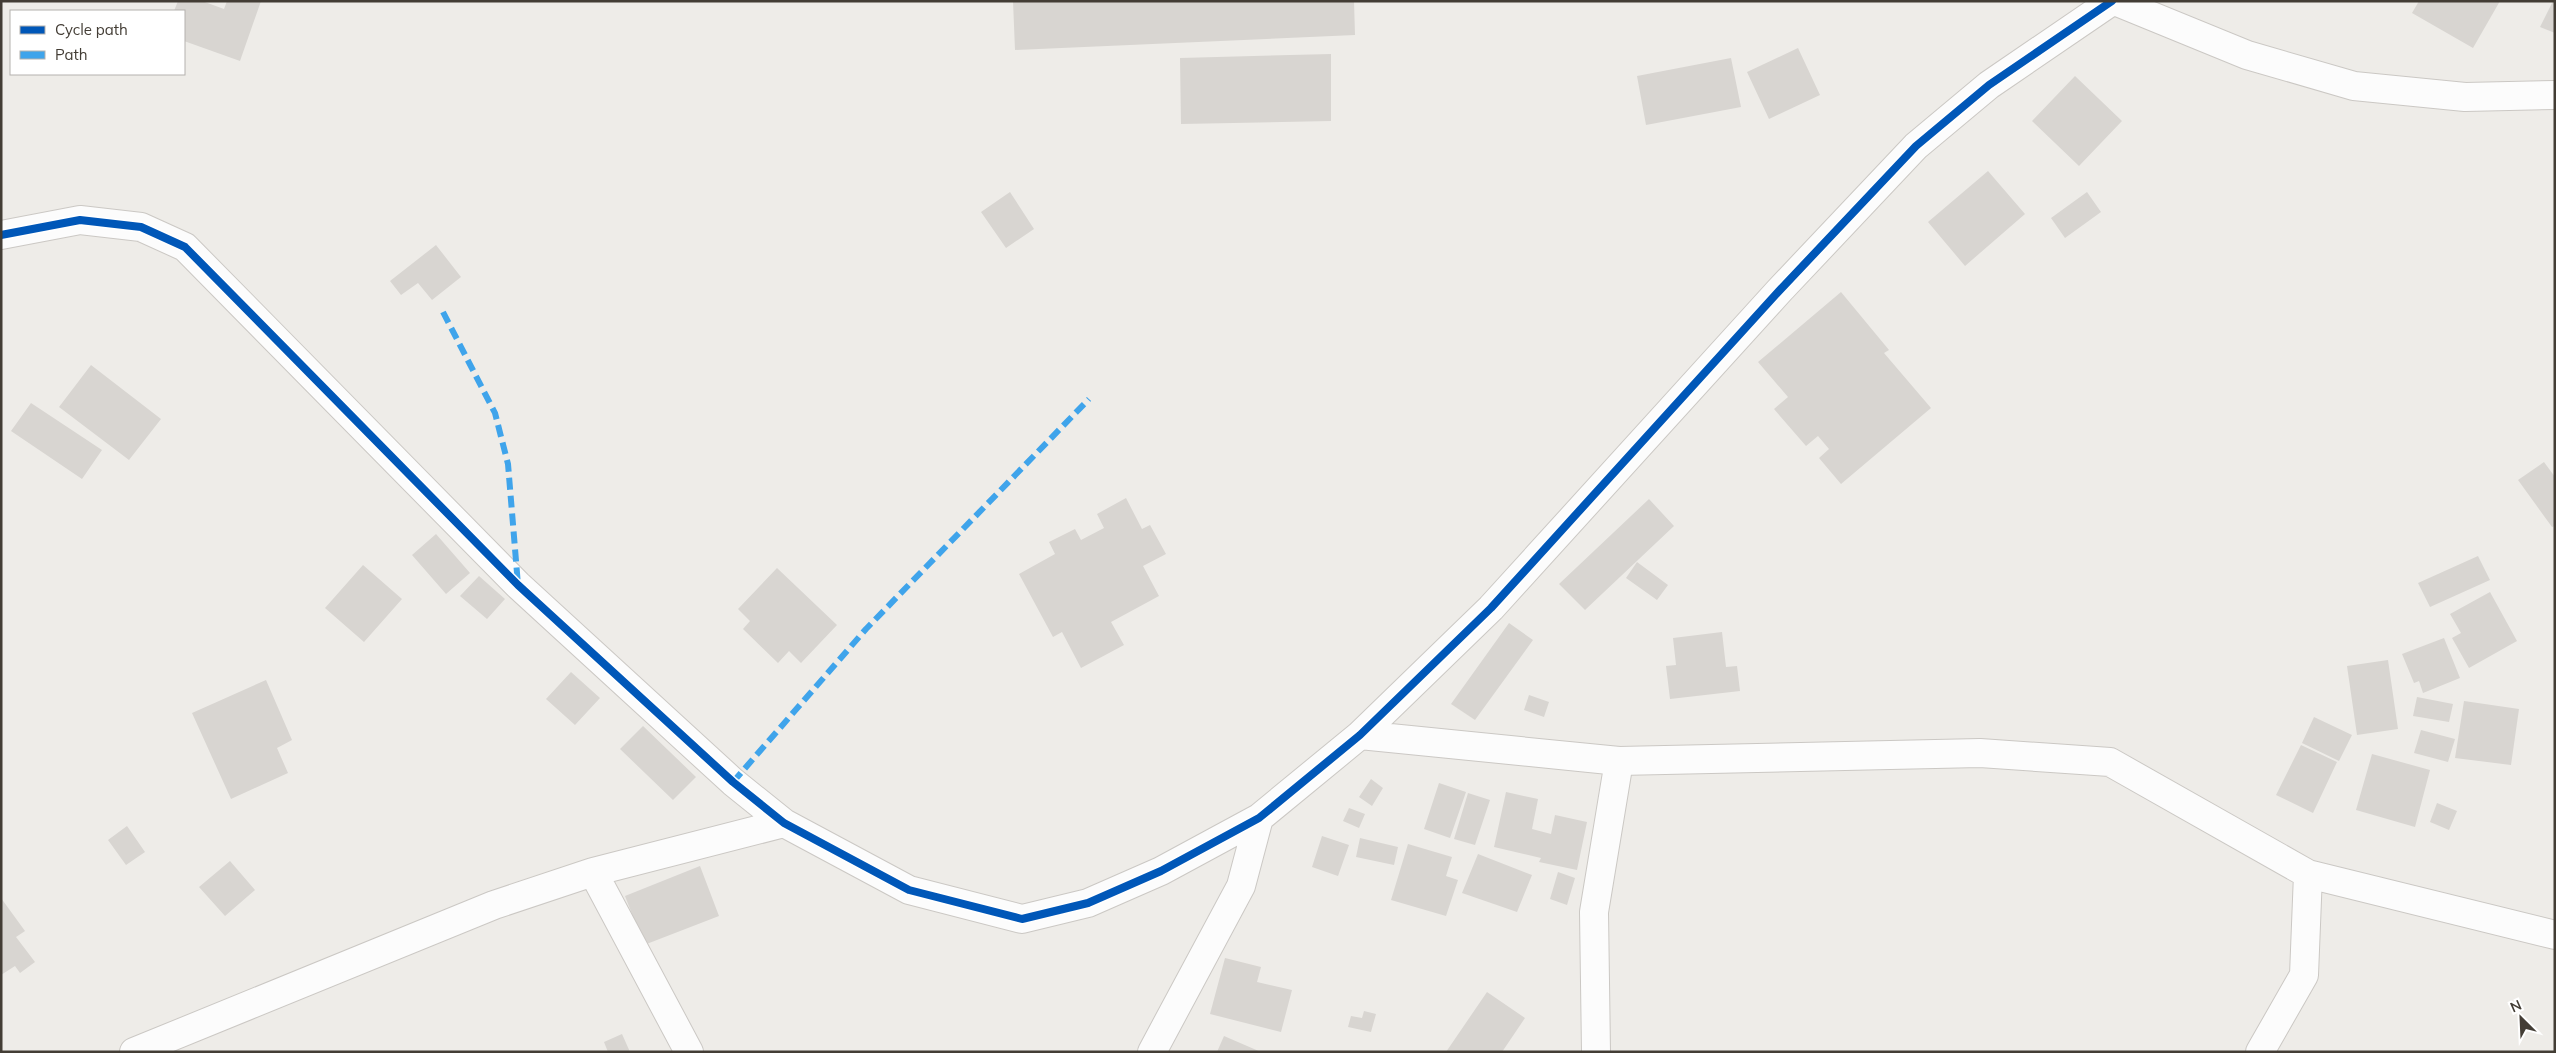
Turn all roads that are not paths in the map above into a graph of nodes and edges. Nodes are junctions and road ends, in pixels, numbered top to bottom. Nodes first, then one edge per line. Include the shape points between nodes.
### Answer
1 (2113, 1) edge
2 (2555, 95) edge
3 (1, 235) edge
4 (1360, 735) junction
5 (1619, 760) junction
6 (1259, 818) junction
7 (784, 823) junction
8 (593, 872) junction
9 (2308, 874) junction
10 (2555, 935) edge
11 (134, 1052) edge
12 (689, 1052) edge
13 (1152, 1052) edge
14 (1596, 1052) edge
15 (2260, 1052) edge

1 - 2 street via 2247,55 2354,86 2465,97
1 - 4 street via 1989,85 1916,146 1779,291 1492,608
3 - 7 street via 80,220 142,227 185,247 518,585 733,782
4 - 5 street
4 - 6 street
5 - 9 street via 1980,753 2110,762
5 - 14 street via 1594,912
6 - 7 street via 1162,871 1088,903 1022,919 909,890
6 - 13 street via 1241,886
7 - 8 street
8 - 11 street via 494,905
8 - 12 street
9 - 10 street
9 - 15 street via 2304,975

